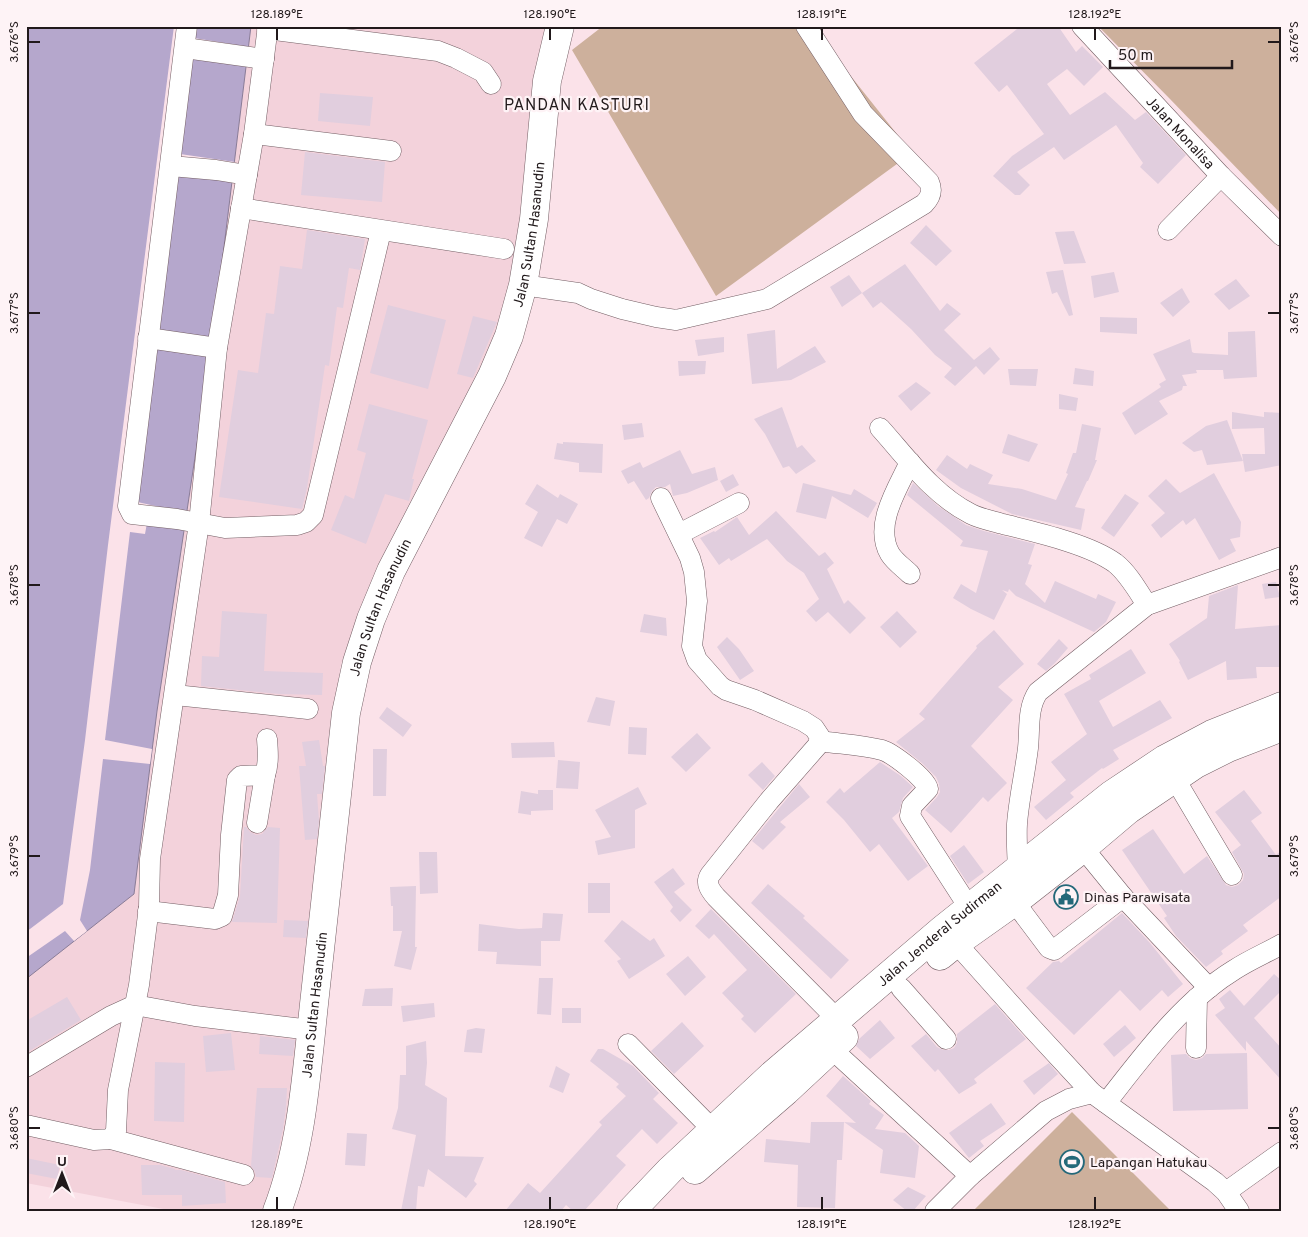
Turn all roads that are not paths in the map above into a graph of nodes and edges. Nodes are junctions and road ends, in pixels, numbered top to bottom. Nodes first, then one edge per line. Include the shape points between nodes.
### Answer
1 (187, 26) edge
2 (560, 26) edge
3 (806, 26) edge
4 (1082, 26) edge
5 (267, 28) edge
6 (185, 48) junction
7 (264, 59) junction
8 (491, 84) dead end
9 (254, 134) junction
10 (391, 151) dead end
11 (171, 166) junction
12 (247, 175) junction
13 (1222, 176) junction
14 (242, 208) junction
15 (1168, 230) dead end
16 (381, 231) junction
17 (1282, 236) edge
18 (504, 249) dead end
19 (523, 286) junction
20 (148, 338) junction
21 (218, 348) junction
22 (880, 428) dead end
23 (910, 462) junction
24 (661, 498) dead end
25 (739, 503) dead end
26 (199, 523) junction
27 (679, 534) junction
28 (1282, 557) edge
29 (910, 574) dead end
30 (1147, 606) junction
31 (175, 695) junction
32 (1282, 706) edge
33 (308, 709) dead end
34 (1282, 727) edge
35 (267, 739) dead end
36 (820, 741) junction
37 (265, 775) junction
38 (1175, 779) junction
39 (257, 823) dead end
40 (1084, 848) junction
41 (1232, 875) dead end
42 (1013, 889) junction
43 (1123, 897) junction
44 (970, 909) junction
45 (148, 911) junction
46 (956, 942) junction
47 (1280, 948) edge
48 (901, 988) junction
49 (1203, 993) junction
50 (135, 1005) junction
51 (311, 1030) junction
52 (828, 1035) junction
53 (946, 1039) dead end
54 (628, 1044) dead end
55 (1196, 1048) dead end
56 (26, 1067) edge
57 (1099, 1098) junction
58 (26, 1125) edge
59 (713, 1130) junction
60 (111, 1139) junction
61 (1282, 1152) edge
62 (244, 1175) dead end
63 (970, 1176) junction
64 (1226, 1192) junction
65 (277, 1211) edge
66 (631, 1211) edge
67 (652, 1211) edge
68 (935, 1211) edge
69 (1239, 1211) edge

1 - 6 street
2 - 19 highway, Jalan Sultan Hasanudin via 547,80 534,219
3 - 19 street via 864,114 929,182 930,198 924,204 768,299 676,320 622,309 578,293
4 - 13 street, Jalan Monalisa
5 - 7 street
5 - 8 street via 438,51 483,72
6 - 7 street
6 - 11 street
7 - 9 street
9 - 10 street
9 - 12 street
11 - 12 street
11 - 20 street
12 - 14 street
13 - 15 street
13 - 17 street, Jalan Monalisa
14 - 16 street
14 - 21 street
16 - 18 street
16 - 26 street via 314,515 297,525 225,528
19 - 51 highway, Jalan Sultan Hasanudin via 509,336 492,376 391,571 357,662 346,713
20 - 21 street
20 - 26 street via 128,506 132,514
21 - 26 street
22 - 23 street
23 - 29 street via 893,499 884,538 891,555
23 - 30 street via 935,489 973,515 1047,535 1096,552 1115,563
24 - 27 street
25 - 27 street
26 - 31 street
27 - 36 street via 694,572 697,601 692,646 697,660 726,690 803,721 818,732
28 - 30 street
30 - 42 street via 1034,698 1017,826
31 - 33 street
31 - 45 street via 150,859
32 - 42 highway, Jalan Jenderal Sudirman via 1212,734 1165,759 1111,795
34 - 38 highway, Jalan Jenderal Sudirman via 1228,748
35 - 37 street
36 - 44 street via 883,750 920,776 928,789 912,806 910,816
36 - 52 street via 710,875 708,882 710,890
37 - 39 street
37 - 45 street via 241,776 237,780 228,895 222,916 215,919
38 - 40 highway, Jalan Jenderal Sudirman via 1128,810
38 - 41 street
40 - 42 highway, Jalan Jenderal Sudirman
40 - 43 street
42 - 43 street via 1049,948 1054,950
42 - 44 highway, Jalan Jenderal Sudirman
42 - 46 highway, Jalan Jenderal Sudirman
43 - 49 street
44 - 52 highway, Jalan Jenderal Sudirman
45 - 50 street
46 - 48 highway, Jalan Jenderal Sudirman
46 - 57 street
47 - 49 street via 1233,970
48 - 52 highway, Jalan Jenderal Sudirman
48 - 53 street
49 - 55 street
49 - 57 street
50 - 51 street
50 - 56 street
50 - 60 street via 118,1090 116,1131
51 - 65 highway, Jalan Sultan Hasanudin via 296,1140
52 - 59 highway, Jalan Jenderal Sudirman
52 - 63 street
52 - 67 highway, Jalan Jenderal Sudirman via 765,1110
54 - 59 street
57 - 63 street via 1069,1099 1046,1111
57 - 64 street
58 - 60 street via 94,1140
59 - 66 highway, Jalan Jenderal Sudirman
60 - 62 street
61 - 64 street
63 - 68 street
64 - 69 street

